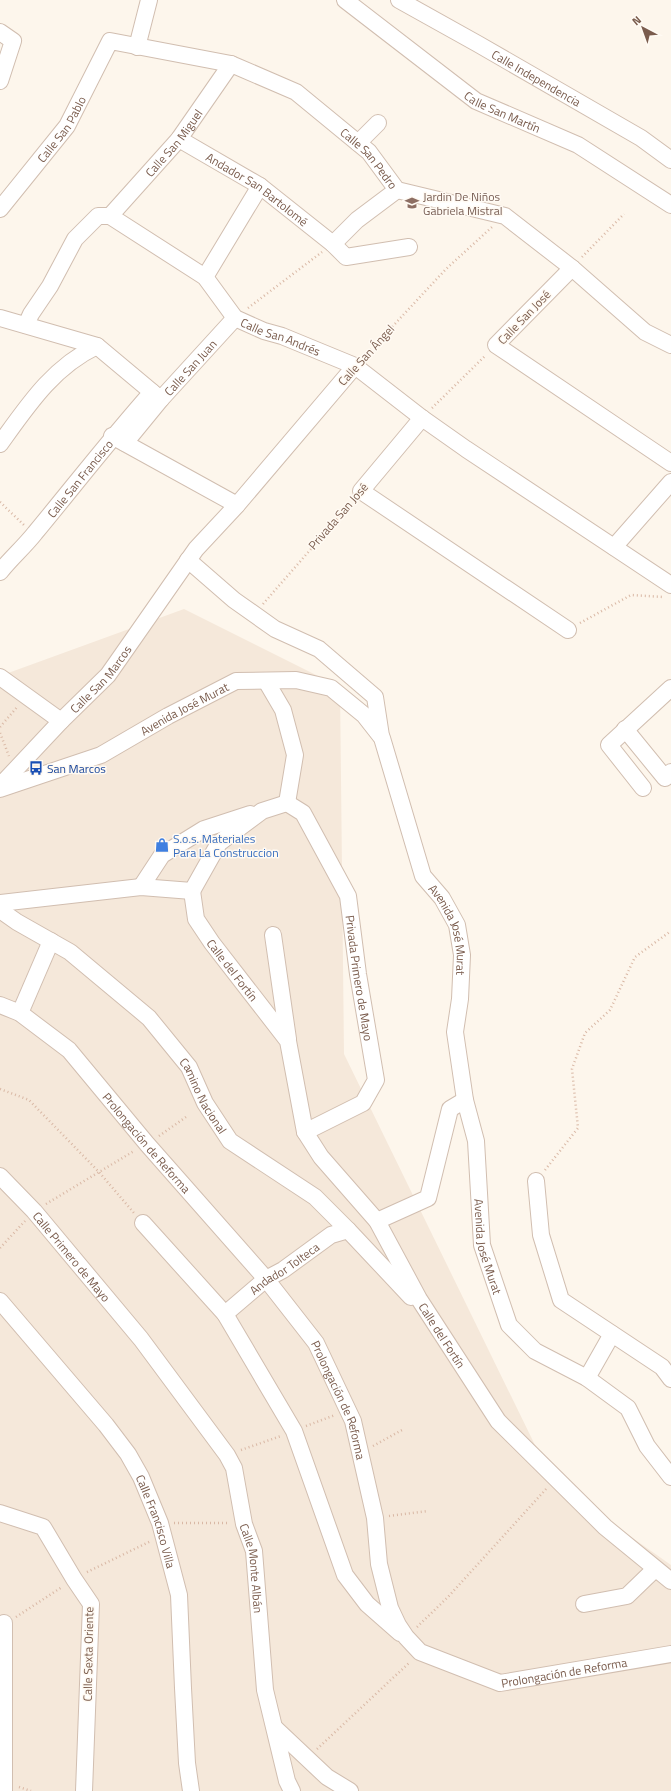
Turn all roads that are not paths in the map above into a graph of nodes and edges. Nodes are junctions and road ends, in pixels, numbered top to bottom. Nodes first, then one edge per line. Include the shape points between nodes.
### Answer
1 (148, 0) edge
2 (345, 0) edge
3 (399, 0) edge
4 (0, 32) edge
5 (110, 41) joint
6 (137, 47) junction
7 (231, 64) junction
8 (0, 81) edge
9 (378, 123) dead end
10 (179, 139) junction
11 (358, 143) junction
12 (671, 160) edge
13 (260, 186) junction
14 (397, 190) junction
15 (671, 206) edge
16 (0, 209) edge
17 (110, 216) junction
18 (333, 244) junction
19 (409, 247) dead end
20 (572, 268) junction
21 (205, 277) junction
22 (0, 318) edge
23 (235, 318) junction
24 (26, 325) junction
25 (671, 345) edge
26 (97, 346) junction
27 (355, 366) junction
28 (157, 396) junction
29 (422, 418) junction
30 (119, 440) junction
31 (0, 444) edge
32 (671, 463) edge
33 (671, 482) edge
34 (237, 505) junction
35 (614, 548) junction
36 (188, 560) junction
37 (0, 572) edge
38 (671, 585) edge
39 (568, 630) road end
40 (0, 677) edge
41 (266, 681) junction
42 (671, 688) edge
43 (61, 721) junction
44 (625, 729) junction
45 (382, 738) junction
46 (671, 772) edge
47 (0, 786) edge
48 (643, 788) dead end
49 (0, 790) edge
50 (287, 803) junction
51 (262, 811) junction
52 (141, 887) junction
53 (192, 891) junction
54 (0, 903) edge
55 (0, 910) edge
56 (273, 935) dead end
57 (51, 941) junction
58 (0, 1005) edge
59 (20, 1014) junction
60 (288, 1041) junction
61 (465, 1100) junction
62 (305, 1132) junction
63 (0, 1176) edge
64 (536, 1181) road end
65 (377, 1222) junction
66 (143, 1223) road end
67 (348, 1230) junction
68 (266, 1279) junction
69 (0, 1301) edge
70 (225, 1314) junction
71 (434, 1322) junction
72 (612, 1334) junction
73 (142, 1339) joint
74 (587, 1378) junction
75 (671, 1380) edge
76 (671, 1477) edge
77 (0, 1513) edge
78 (655, 1569) junction
79 (671, 1581) edge
80 (584, 1604) dead end
81 (4, 1623) dead end
82 (406, 1637) junction
83 (671, 1654) edge
84 (275, 1728) junction
85 (4, 1791) edge
86 (84, 1791) edge
87 (191, 1791) edge
88 (292, 1791) edge
89 (350, 1791) edge

1 - 6 street
2 - 15 street, Calle San Martín via 476,101 578,145
3 - 12 street, Calle Independencia via 634,134
4 - 8 street via 13,40
5 - 6 street, Calle San Pedro
5 - 16 street, Calle San Pablo via 67,126
6 - 7 street, Calle San Pedro
7 - 10 street, Calle San Miguel
7 - 11 street, Calle San Pedro via 296,92
9 - 11 street
10 - 13 street, Andador San Bartolomé
10 - 17 street, Calle San Miguel
11 - 14 street, Calle San Pedro via 369,152
13 - 18 street, Andador San Bartolomé
13 - 21 street
14 - 18 street via 357,220
14 - 20 street, Calle San Pedro via 505,216
17 - 21 street, Calle San Andrés
17 - 24 street via 98,216 75,239
18 - 19 street, Andador San Bartolomé via 346,257
20 - 25 street, Calle San Pedro via 645,332
20 - 32 street, Calle San José via 496,346
21 - 23 street, Calle San Andrés
22 - 24 street
23 - 27 street, Calle San Andrés via 264,332 282,336
23 - 28 street, Calle San Juan
24 - 26 street
26 - 28 street
26 - 31 street via 82,353 46,383
27 - 29 street, Calle San Andrés
27 - 34 street, Calle San Ángel
28 - 30 street, Calle San Juan
29 - 35 street, Calle San Andrés
29 - 39 street, Privada San José via 361,491
30 - 34 street, Calle San Francisco
30 - 37 street, Calle San Francisco
33 - 35 street
34 - 36 street, Calle San Marcos via 196,548
35 - 38 street, Calle San Andrés
36 - 43 street, Calle San Marcos via 108,676
36 - 45 street via 234,600 275,629 319,649 375,697
40 - 43 street
41 - 45 street, Avenida José Murat via 296,680 331,688 364,715
41 - 49 street, Avenida José Murat via 236,681 101,755
41 - 50 street via 283,710 295,755
42 - 44 street
43 - 47 street, Calle San Marcos
44 - 46 street via 665,778
44 - 48 street via 609,745
45 - 61 street, Avenida José Murat via 423,876 442,898 457,925 462,956 455,1032
50 - 51 street
50 - 62 street, Privada Primero de Mayo via 303,813 348,896 376,1080 363,1103
51 - 52 street via 204,829 162,855
51 - 53 street via 219,843
52 - 53 street
52 - 54 street
53 - 60 street, Calle del Fortín via 196,919
55 - 57 street, Camino Nacional
56 - 60 street, Calle del Fortín
57 - 59 street
57 - 67 street, Camino Nacional via 70,952 149,1018 189,1067 205,1103 230,1141 315,1197
58 - 59 street, Prolongación de Reforma
59 - 68 street, Prolongación de Reforma via 69,1050 147,1144
60 - 62 street, Calle del Fortín
61 - 65 street via 450,1109 428,1198
61 - 74 street, Avenida José Murat via 476,1141 482,1245 510,1325 535,1351
62 - 65 street, Calle del Fortín via 321,1157
63 - 73 street, Calle Primero de Mayo via 34,1211
64 - 72 street via 541,1235 561,1300
65 - 71 street, Calle del Fortín
66 - 70 street
67 - 68 street, Andador Tolteca via 330,1235 283,1270
67 - 71 street, Camino Nacional
68 - 70 street, Andador Tolteca
68 - 82 street, Prolongación de Reforma via 316,1343 348,1409 361,1453 375,1518 379,1564 390,1608
69 - 87 street, Calle Francisco Villa via 128,1454 142,1478 160,1523 179,1595 182,1688
70 - 82 street via 294,1431 345,1575 367,1604 393,1629
71 - 78 street, Calle del Fortín via 498,1421 605,1527
72 - 74 street
72 - 75 street via 662,1367
73 - 84 street, Calle Monte Albán via 234,1468 244,1524 254,1551 266,1690
74 - 76 street, Avenida José Murat via 628,1408 647,1446
77 - 86 street, Calle Sexta Oriente via 43,1527 91,1604
78 - 79 street, Calle del Fortín
78 - 80 street via 628,1596
81 - 85 street
82 - 83 street, Prolongación de Reforma via 420,1652 500,1683
84 - 88 street via 287,1781
84 - 89 street via 327,1777

